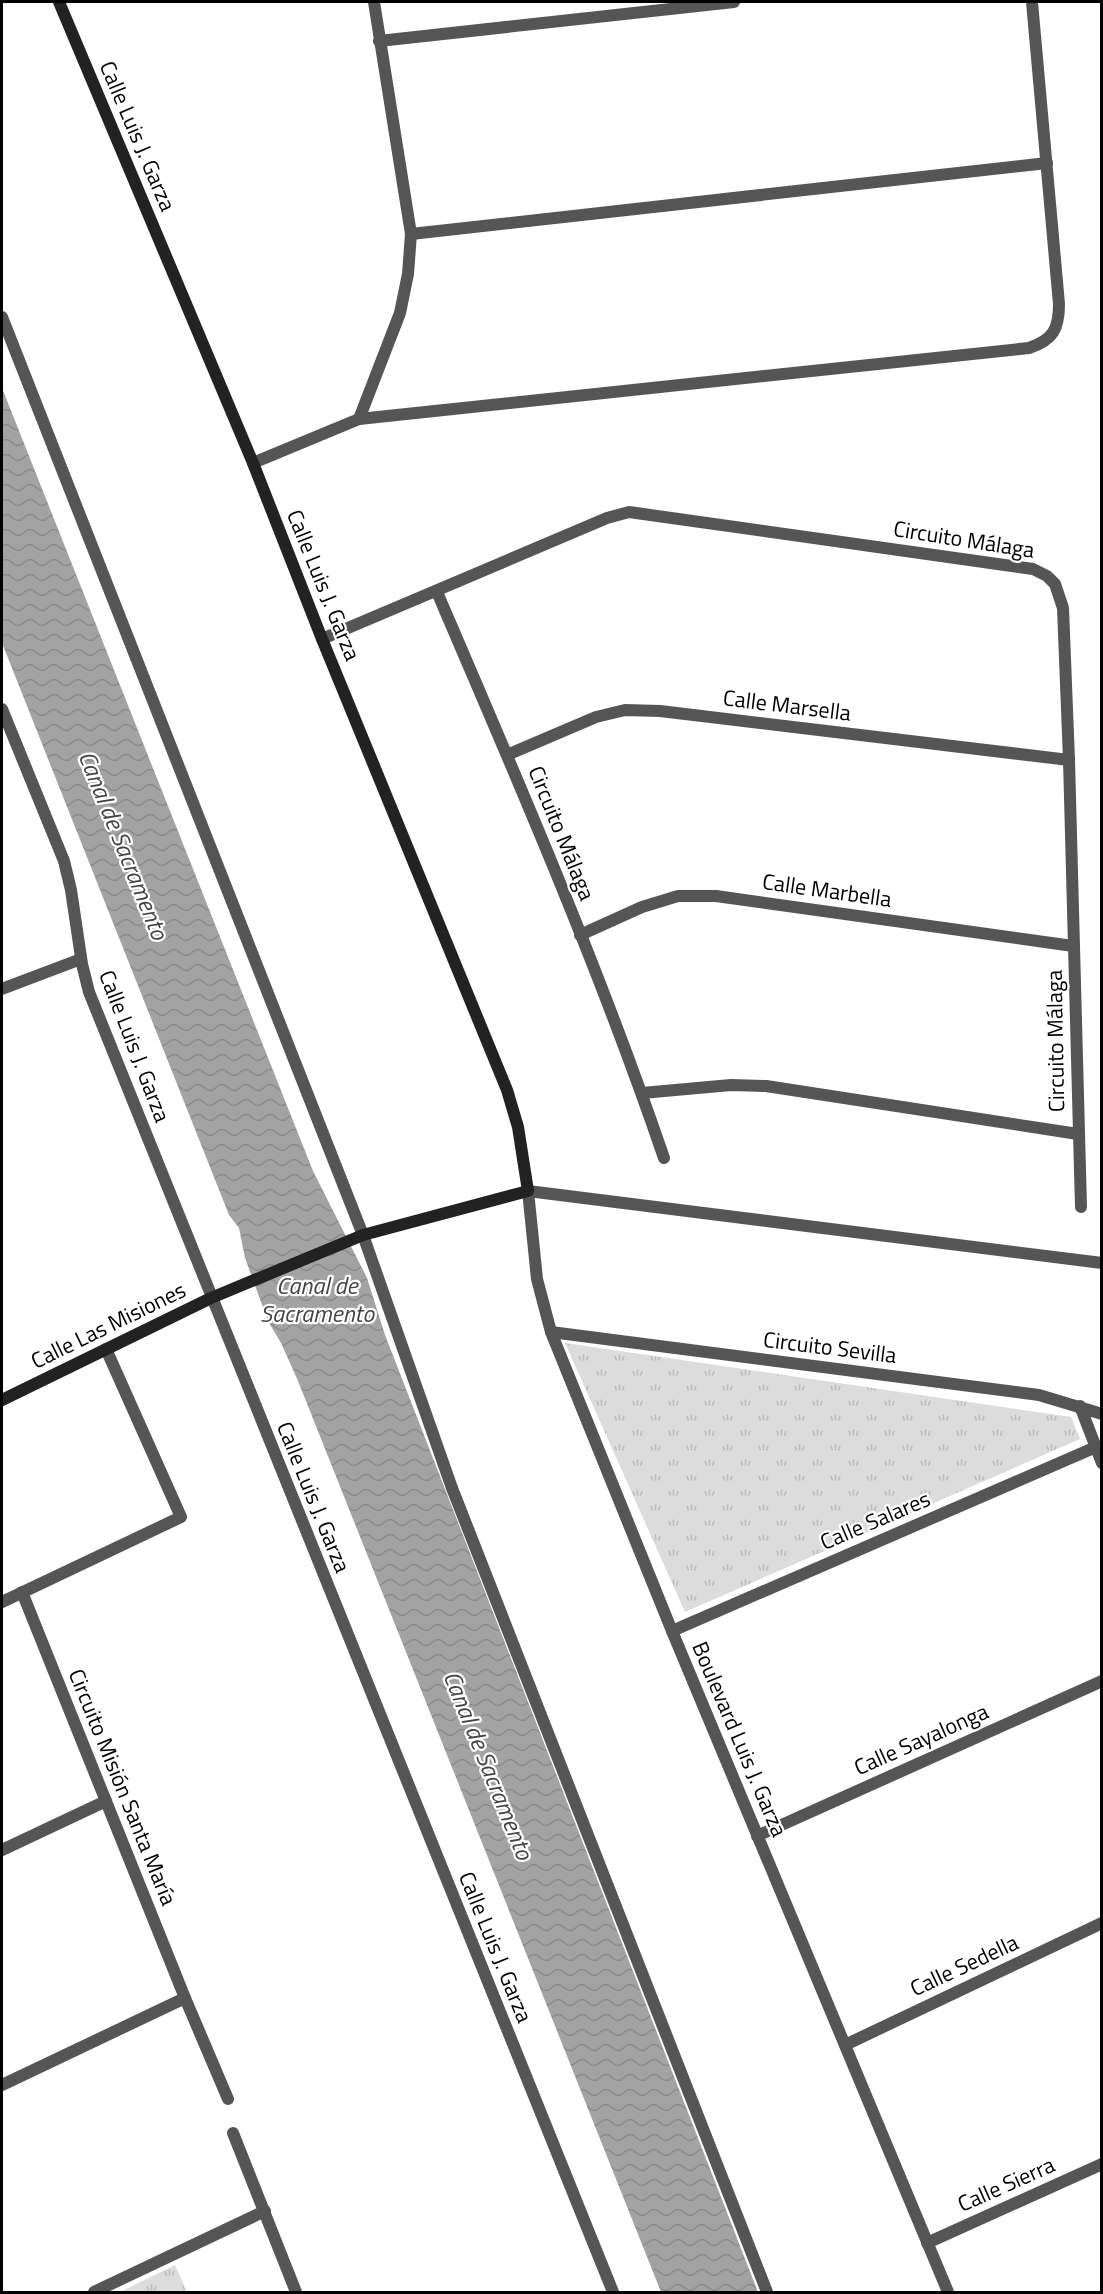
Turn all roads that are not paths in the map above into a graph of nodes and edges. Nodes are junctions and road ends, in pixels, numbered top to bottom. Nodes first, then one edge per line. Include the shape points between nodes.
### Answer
1 (60, 2) edge
2 (374, 2) edge
3 (734, 2) edge
4 (1032, 2) edge
5 (379, 42) junction
6 (1047, 163) junction
7 (411, 234) junction
8 (2, 317) edge
9 (359, 419) junction
10 (253, 464) junction
11 (437, 592) junction
12 (322, 639) junction
13 (2, 709) edge
14 (507, 755) junction
15 (1070, 760) junction
16 (580, 935) junction
17 (1073, 946) junction
18 (81, 958) junction
19 (2, 988) edge
20 (642, 1093) junction
21 (1078, 1134) junction
22 (664, 1158) dead end
23 (528, 1191) junction
24 (1081, 1207) dead end
25 (363, 1235) junction
26 (1101, 1263) edge
27 (211, 1298) junction
28 (551, 1332) junction
29 (106, 1349) junction
30 (2, 1400) edge
31 (1080, 1406) junction
32 (1101, 1414) edge
33 (1096, 1447) junction
34 (1101, 1463) edge
35 (22, 1592) junction
36 (2, 1602) edge
37 (672, 1631) junction
38 (1101, 1681) edge
39 (106, 1801) junction
40 (757, 1836) junction
41 (2, 1850) edge
42 (1101, 1923) edge
43 (185, 1998) junction
44 (845, 2045) junction
45 (2, 2085) edge
46 (228, 2099) dead end
47 (232, 2133) dead end
48 (1101, 2164) edge
49 (265, 2211) junction
50 (927, 2243) junction
51 (94, 2292) edge
52 (296, 2292) edge
53 (614, 2292) edge
54 (767, 2292) edge
55 (948, 2292) edge

1 - 10 street, Calle Luis J. Garza
2 - 5 street
3 - 5 street
4 - 6 street
5 - 7 street
6 - 7 street
6 - 9 street via 1059,321 1052,335 1041,344
7 - 9 street via 400,313
8 - 25 street
9 - 10 street
10 - 12 street, Calle Luis J. Garza
11 - 12 street, Circuito Málaga
11 - 14 street, Circuito Málaga
11 - 15 street, Circuito Málaga via 629,512 1033,569 1055,584 1063,608
12 - 23 street, Calle Luis J. Garza via 507,1090 518,1127
13 - 18 street, Calle Luis J. Garza via 64,861
14 - 15 street, Calle Marsella via 596,717 625,710
14 - 16 street, Circuito Málaga
15 - 17 street, Circuito Málaga
16 - 17 street, Calle Marbella via 642,907 678,896 716,896
16 - 20 street, Circuito Málaga
17 - 21 street, Circuito Málaga
18 - 19 street
18 - 27 street, Calle Luis J. Garza via 90,992
20 - 21 street, Circuito Málaga via 766,1086
20 - 22 street, Circuito Málaga
21 - 24 street, Circuito Málaga
23 - 25 street, Calle Las Misiones
23 - 26 street
23 - 28 street, Boulevard Luis J. Garza via 537,1279
25 - 27 street, Calle Las Misiones
25 - 54 street via 452,1488
27 - 29 street, Calle Las Misiones
27 - 53 street, Calle Luis J. Garza
28 - 31 street, Circuito Sevilla via 1039,1395
28 - 37 street, Boulevard Luis J. Garza
29 - 30 street, Calle Las Misiones
29 - 35 street via 181,1517
31 - 32 street, Circuito Sevilla
31 - 33 street
33 - 34 street
33 - 37 street, Calle Salares
35 - 36 street
35 - 39 street, Circuito Misión Santa María
37 - 40 street, Boulevard Luis J. Garza
38 - 40 street, Calle Sayalonga
39 - 41 street
39 - 43 street, Circuito Misión Santa María
40 - 44 street, Boulevard Luis J. Garza
42 - 44 street, Calle Sedella
43 - 45 street
43 - 46 street, Circuito Misión Santa María
44 - 50 street, Boulevard Luis J. Garza
47 - 49 street
48 - 50 street, Calle Sierra
49 - 51 street
49 - 52 street
50 - 55 street, Boulevard Luis J. Garza

